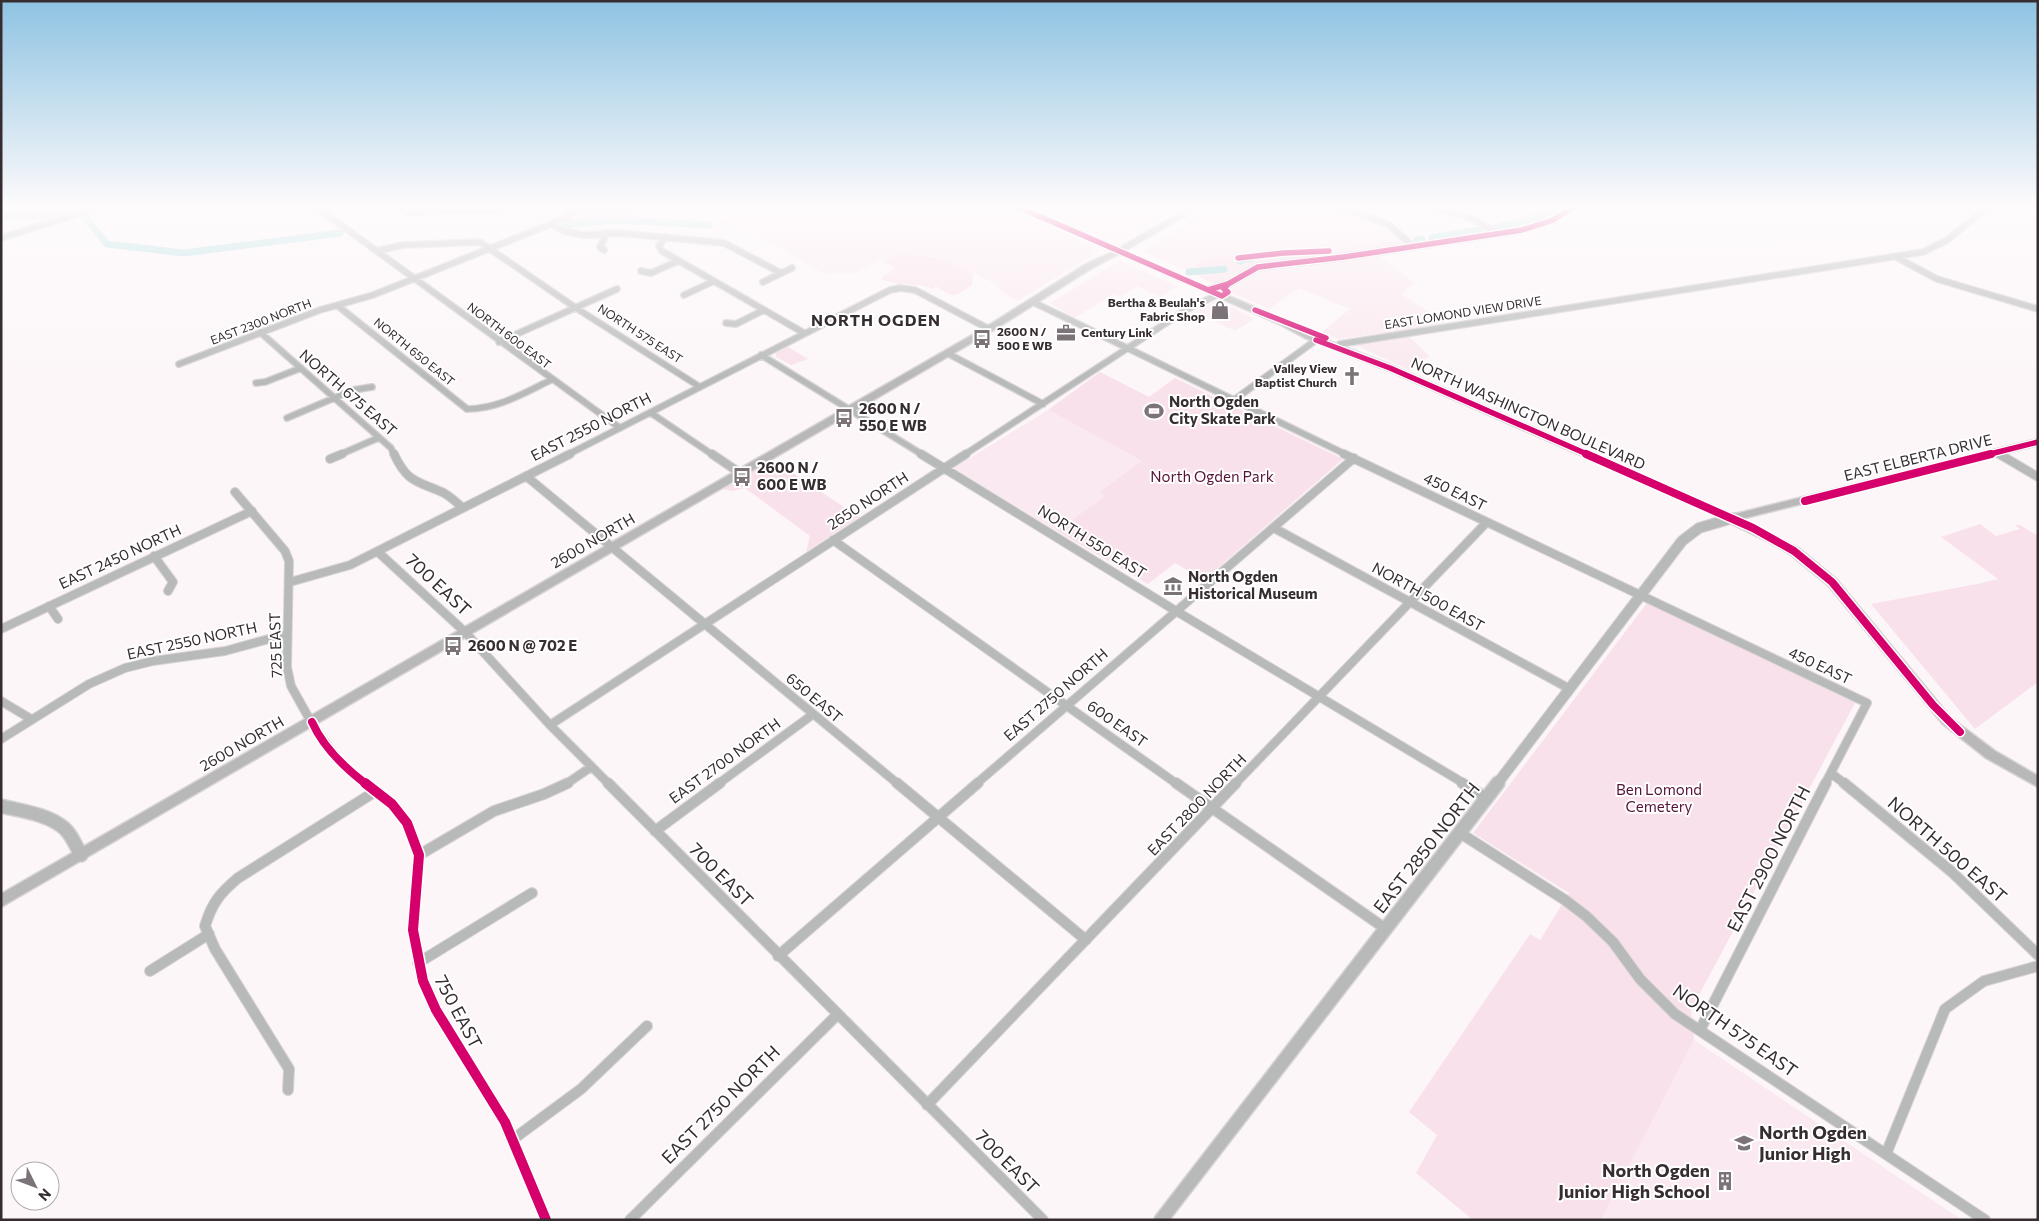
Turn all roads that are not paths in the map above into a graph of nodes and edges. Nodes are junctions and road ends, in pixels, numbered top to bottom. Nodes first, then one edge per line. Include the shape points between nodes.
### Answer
1 (394, 263) edge
2 (453, 263) edge
3 (512, 263) edge
4 (674, 263) edge
5 (682, 263) edge
6 (762, 263) edge
7 (1095, 263) edge
8 (1147, 263) edge
9 (1281, 263) edge
10 (1857, 263) edge
11 (1907, 263) edge
12 (792, 268) dead end
13 (640, 272) dead end
14 (781, 273) junction
15 (415, 278) junction
16 (714, 281) junction
17 (763, 282) dead end
18 (1228, 284) junction
19 (617, 290) dead end
20 (1208, 290) junction
21 (1219, 294) junction
22 (684, 295) dead end
23 (1202, 301) junction
24 (1033, 302) junction
25 (338, 306) junction
26 (576, 308) junction
27 (2038, 309) edge
28 (764, 310) junction
29 (726, 323) dead end
30 (1293, 327) junction
31 (989, 329) junction
32 (260, 332) junction
33 (804, 333) junction
34 (1316, 340) junction
35 (499, 342) junction
36 (1340, 344) junction
37 (1127, 348) junction
38 (947, 353) junction
39 (761, 355) junction
40 (1358, 356) junction
41 (179, 364) dead end
42 (301, 368) junction
43 (551, 380) junction
44 (256, 383) dead end
45 (372, 387) dead end
46 (700, 387) junction
47 (333, 397) junction
48 (1234, 400) junction
49 (1042, 404) junction
50 (850, 410) junction
51 (651, 413) junction
52 (287, 418) dead end
53 (620, 428) junction
54 (378, 438) junction
55 (2038, 442) edge
56 (1998, 452) junction
57 (1354, 458) junction
58 (330, 459) dead end
59 (944, 468) junction
60 (740, 473) junction
61 (526, 476) junction
62 (2038, 477) edge
63 (235, 492) dead end
64 (463, 508) junction
65 (252, 511) junction
66 (1733, 518) junction
67 (1486, 523) junction
68 (1274, 528) junction
69 (833, 540) junction
70 (611, 548) junction
71 (378, 552) junction
72 (154, 556) junction
73 (290, 582) junction
74 (168, 591) dead end
75 (1639, 595) junction
76 (1410, 603) junction
77 (49, 606) junction
78 (1176, 611) junction
79 (58, 619) dead end
80 (704, 624) junction
81 (1, 628) edge
82 (465, 632) junction
83 (287, 634) junction
84 (1570, 689) junction
85 (1320, 698) junction
86 (1, 701) edge
87 (1866, 703) joint
88 (1067, 706) junction
89 (812, 715) junction
90 (31, 719) junction
91 (312, 722) junction
92 (550, 724) junction
93 (1, 739) edge
94 (591, 767) junction
95 (1831, 773) junction
96 (2038, 782) edge
97 (376, 791) junction
98 (1487, 798) junction
99 (1, 806) edge
100 (1212, 809) junction
101 (937, 818) junction
102 (655, 831) junction
103 (1460, 834) junction
104 (81, 854) junction
105 (419, 856) junction
106 (532, 893) dead end
107 (1, 901) edge
108 (1386, 929) junction
109 (209, 934) junction
110 (1086, 940) junction
111 (2038, 955) edge
112 (778, 956) junction
113 (418, 964) junction
114 (2038, 966) edge
115 (150, 971) dead end
116 (837, 1015) junction
117 (647, 1026) dead end
118 (1700, 1030) junction
119 (288, 1090) dead end
120 (927, 1105) junction
121 (512, 1140) junction
122 (1886, 1154) junction
123 (546, 1220) edge
124 (630, 1220) edge
125 (1043, 1220) edge
126 (1161, 1220) edge
127 (1985, 1220) edge

1 - 15 street, NORTH 600 EAST
2 - 15 street, EAST 2300 NORTH
3 - 26 street, NORTH 575 EAST
4 - 13 street via 651,273
5 - 16 street
6 - 14 street
7 - 24 main road, 2600 NORTH
8 - 20 main road, NORTH WASHINGTON BOULEVARD
9 - 18 street via 1252,270
10 - 36 street, EAST LOMOND VIEW DRIVE
11 - 27 street via 1937,279
12 - 14 street
14 - 17 street
15 - 25 street, EAST 2300 NORTH
15 - 35 street, NORTH 600 EAST
16 - 22 street
16 - 28 street
18 - 20 street
18 - 21 street
19 - 26 street
20 - 21 main road, NORTH WASHINGTON BOULEVARD
20 - 23 street, 2650 NORTH
21 - 23 street, 2650 NORTH
21 - 30 main road, NORTH WASHINGTON BOULEVARD
23 - 37 street, 2650 NORTH
24 - 31 main road, 2600 NORTH
24 - 37 street, 450 EAST
25 - 32 street, EAST 2300 NORTH
25 - 43 street, NORTH 650 EAST via 467,409 493,407
26 - 35 street
26 - 46 street, NORTH 575 EAST
28 - 29 street via 736,324
28 - 33 street
30 - 34 main road, NORTH WASHINGTON BOULEVARD
30 - 36 main road, NORTH WASHINGTON BOULEVARD
31 - 33 street, EAST 2550 NORTH via 915,290 900,288 876,296
31 - 38 main road, 2600 NORTH
32 - 41 street, EAST 2300 NORTH
32 - 42 street, NORTH 675 EAST
33 - 39 street, EAST 2550 NORTH
34 - 40 main road, NORTH WASHINGTON BOULEVARD
34 - 48 street
35 - 43 street, NORTH 600 EAST
36 - 40 main road, NORTH WASHINGTON BOULEVARD
37 - 48 street, 450 EAST
37 - 49 street, 2650 NORTH
38 - 49 street
38 - 50 main road, 2600 NORTH
39 - 46 street, EAST 2550 NORTH
39 - 50 street, NORTH 550 EAST
40 - 66 main road, NORTH WASHINGTON BOULEVARD
42 - 44 street
42 - 47 street, NORTH 675 EAST
43 - 53 street, NORTH 600 EAST
45 - 47 street
46 - 51 street, EAST 2550 NORTH
47 - 52 street
47 - 54 street, NORTH 675 EAST
48 - 57 street, 450 EAST
49 - 59 street, 2650 NORTH
50 - 59 street, NORTH 550 EAST
50 - 60 main road, 2600 NORTH
51 - 53 street, EAST 2550 NORTH
51 - 60 street
53 - 61 street, EAST 2550 NORTH
54 - 58 street
54 - 64 street, NORTH 675 EAST via 391,448 400,467 417,483 446,494
55 - 56 main road, EAST ELBERTA DRIVE
56 - 62 street
56 - 66 main road, EAST ELBERTA DRIVE
57 - 67 street, 450 EAST
57 - 68 street, EAST 2750 NORTH
59 - 69 street, 2650 NORTH
59 - 78 street, NORTH 550 EAST
60 - 70 main road, 2600 NORTH
61 - 64 street, EAST 2550 NORTH
61 - 70 street, 650 EAST
63 - 65 street, 725 EAST
64 - 71 street, EAST 2550 NORTH
65 - 72 street, EAST 2450 NORTH
65 - 73 street, 725 EAST via 285,551
66 - 75 street, EAST 2850 NORTH via 1700,526 1689,533
66 - 96 main road, NORTH WASHINGTON BOULEVARD via 1814,566 1832,582 1939,713 2004,764
67 - 75 street, 450 EAST
67 - 76 street, EAST 2800 NORTH
68 - 76 street, NORTH 500 EAST
68 - 78 street, EAST 2750 NORTH
69 - 80 street, 2650 NORTH
69 - 88 street, 600 EAST
70 - 80 street, 650 EAST
70 - 82 main road, 2600 NORTH
71 - 73 street, EAST 2550 NORTH via 350,565
71 - 82 street, 700 EAST
72 - 74 street via 173,582
72 - 77 street, EAST 2450 NORTH
73 - 83 street, 725 EAST
75 - 84 street, EAST 2850 NORTH
75 - 87 street, 450 EAST
76 - 84 street, NORTH 500 EAST
76 - 85 street, EAST 2800 NORTH
77 - 79 street
77 - 81 street, EAST 2450 NORTH
78 - 85 street, NORTH 550 EAST
78 - 88 street, EAST 2750 NORTH
80 - 89 street, 650 EAST
80 - 92 street, 2650 NORTH
82 - 91 main road, 2600 NORTH
82 - 92 street, 700 EAST
83 - 90 street, EAST 2550 NORTH via 225,651 125,668 89,684
83 - 91 street, 725 EAST via 288,676
84 - 98 street, EAST 2850 NORTH
85 - 98 street, NORTH 550 EAST
85 - 100 street, EAST 2800 NORTH
86 - 90 street
87 - 95 street, EAST 2900 NORTH
88 - 100 street, 600 EAST
88 - 101 street, EAST 2750 NORTH
89 - 101 street, 650 EAST
89 - 102 street, EAST 2700 NORTH
90 - 93 street, EAST 2550 NORTH
91 - 97 street, 750 EAST via 341,763
91 - 104 main road, 2600 NORTH
92 - 94 street, 700 EAST
94 - 102 street, 700 EAST
94 - 105 street via 544,794 494,810
95 - 111 street, NORTH 500 EAST via 1952,872
95 - 118 street, EAST 2900 NORTH
97 - 105 street, 750 EAST via 407,823
97 - 109 street via 221,892 205,926
98 - 103 street, EAST 2850 NORTH
99 - 104 street via 62,826
100 - 108 street, 600 EAST
100 - 110 street, EAST 2800 NORTH
101 - 110 street, 650 EAST
101 - 112 street, EAST 2750 NORTH
102 - 112 street, 700 EAST
103 - 108 street, EAST 2850 NORTH
103 - 118 street, NORTH 575 EAST via 1586,916 1613,942 1661,1001
104 - 107 main road, 2600 NORTH
105 - 113 street, 750 EAST via 413,930
106 - 113 street
108 - 126 street, EAST 2850 NORTH
109 - 115 street
109 - 119 street via 289,1069
110 - 120 street, EAST 2800 NORTH
112 - 116 street, 700 EAST
113 - 121 street, 750 EAST via 433,1005 505,1122
114 - 122 street via 1984,981 1945,1009
116 - 120 street, 700 EAST
116 - 124 street, EAST 2750 NORTH
117 - 121 street via 581,1089
118 - 122 street, NORTH 575 EAST
120 - 125 street, 700 EAST
121 - 123 street, 750 EAST
122 - 127 street, NORTH 575 EAST

